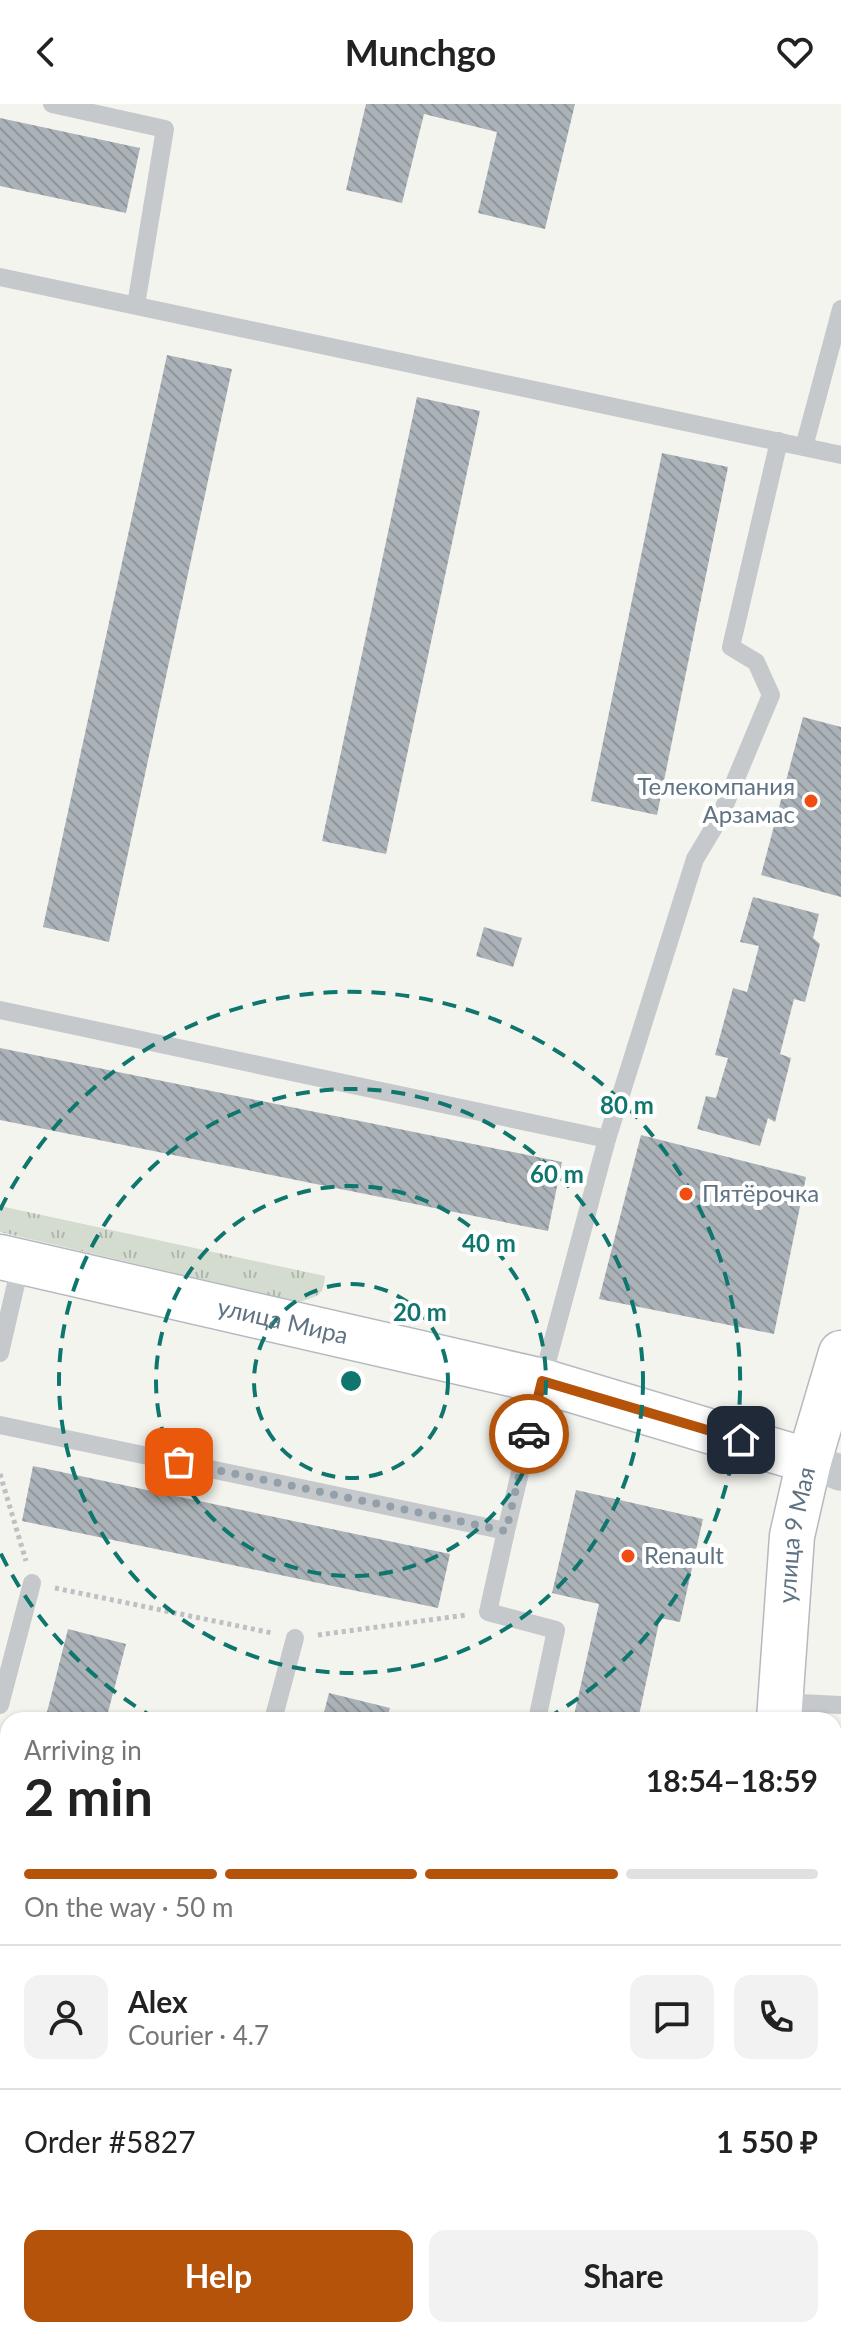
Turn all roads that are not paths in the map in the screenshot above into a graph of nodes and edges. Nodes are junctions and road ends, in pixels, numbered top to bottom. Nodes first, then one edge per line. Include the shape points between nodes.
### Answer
1 (52, 104) edge
2 (0, 277) edge
3 (136, 305) junction
4 (841, 309) edge
5 (779, 441) junction
6 (804, 447) junction
7 (841, 455) edge
8 (0, 1010) edge
9 (607, 1139) junction
10 (11, 1260) edge
11 (0, 1353) edge
12 (841, 1353) edge
13 (542, 1381) junction
14 (0, 1425) edge
15 (825, 1467) edge
16 (506, 1531) junction
17 (32, 1583) road end
18 (295, 1638) road end
19 (0, 1705) edge
20 (841, 1705) edge
21 (780, 1711) edge
22 (275, 1712) edge
23 (539, 1712) edge

1 - 3 lane via 165,129
2 - 3 lane
3 - 5 lane
4 - 6 lane
5 - 6 lane
5 - 9 lane via 731,647 756,662 771,695 719,819 695,859
6 - 7 lane
8 - 9 lane
9 - 13 lane
10 - 11 lane
10 - 13 street, улица Мира
12 - 15 street, улица 9 Мая
13 - 15 street, улица Мира
13 - 16 lane
14 - 16 lane
15 - 21 street, улица 9 Мая via 792,1536
16 - 23 lane via 488,1612 556,1630
17 - 19 lane
18 - 22 lane
20 - 21 lane

